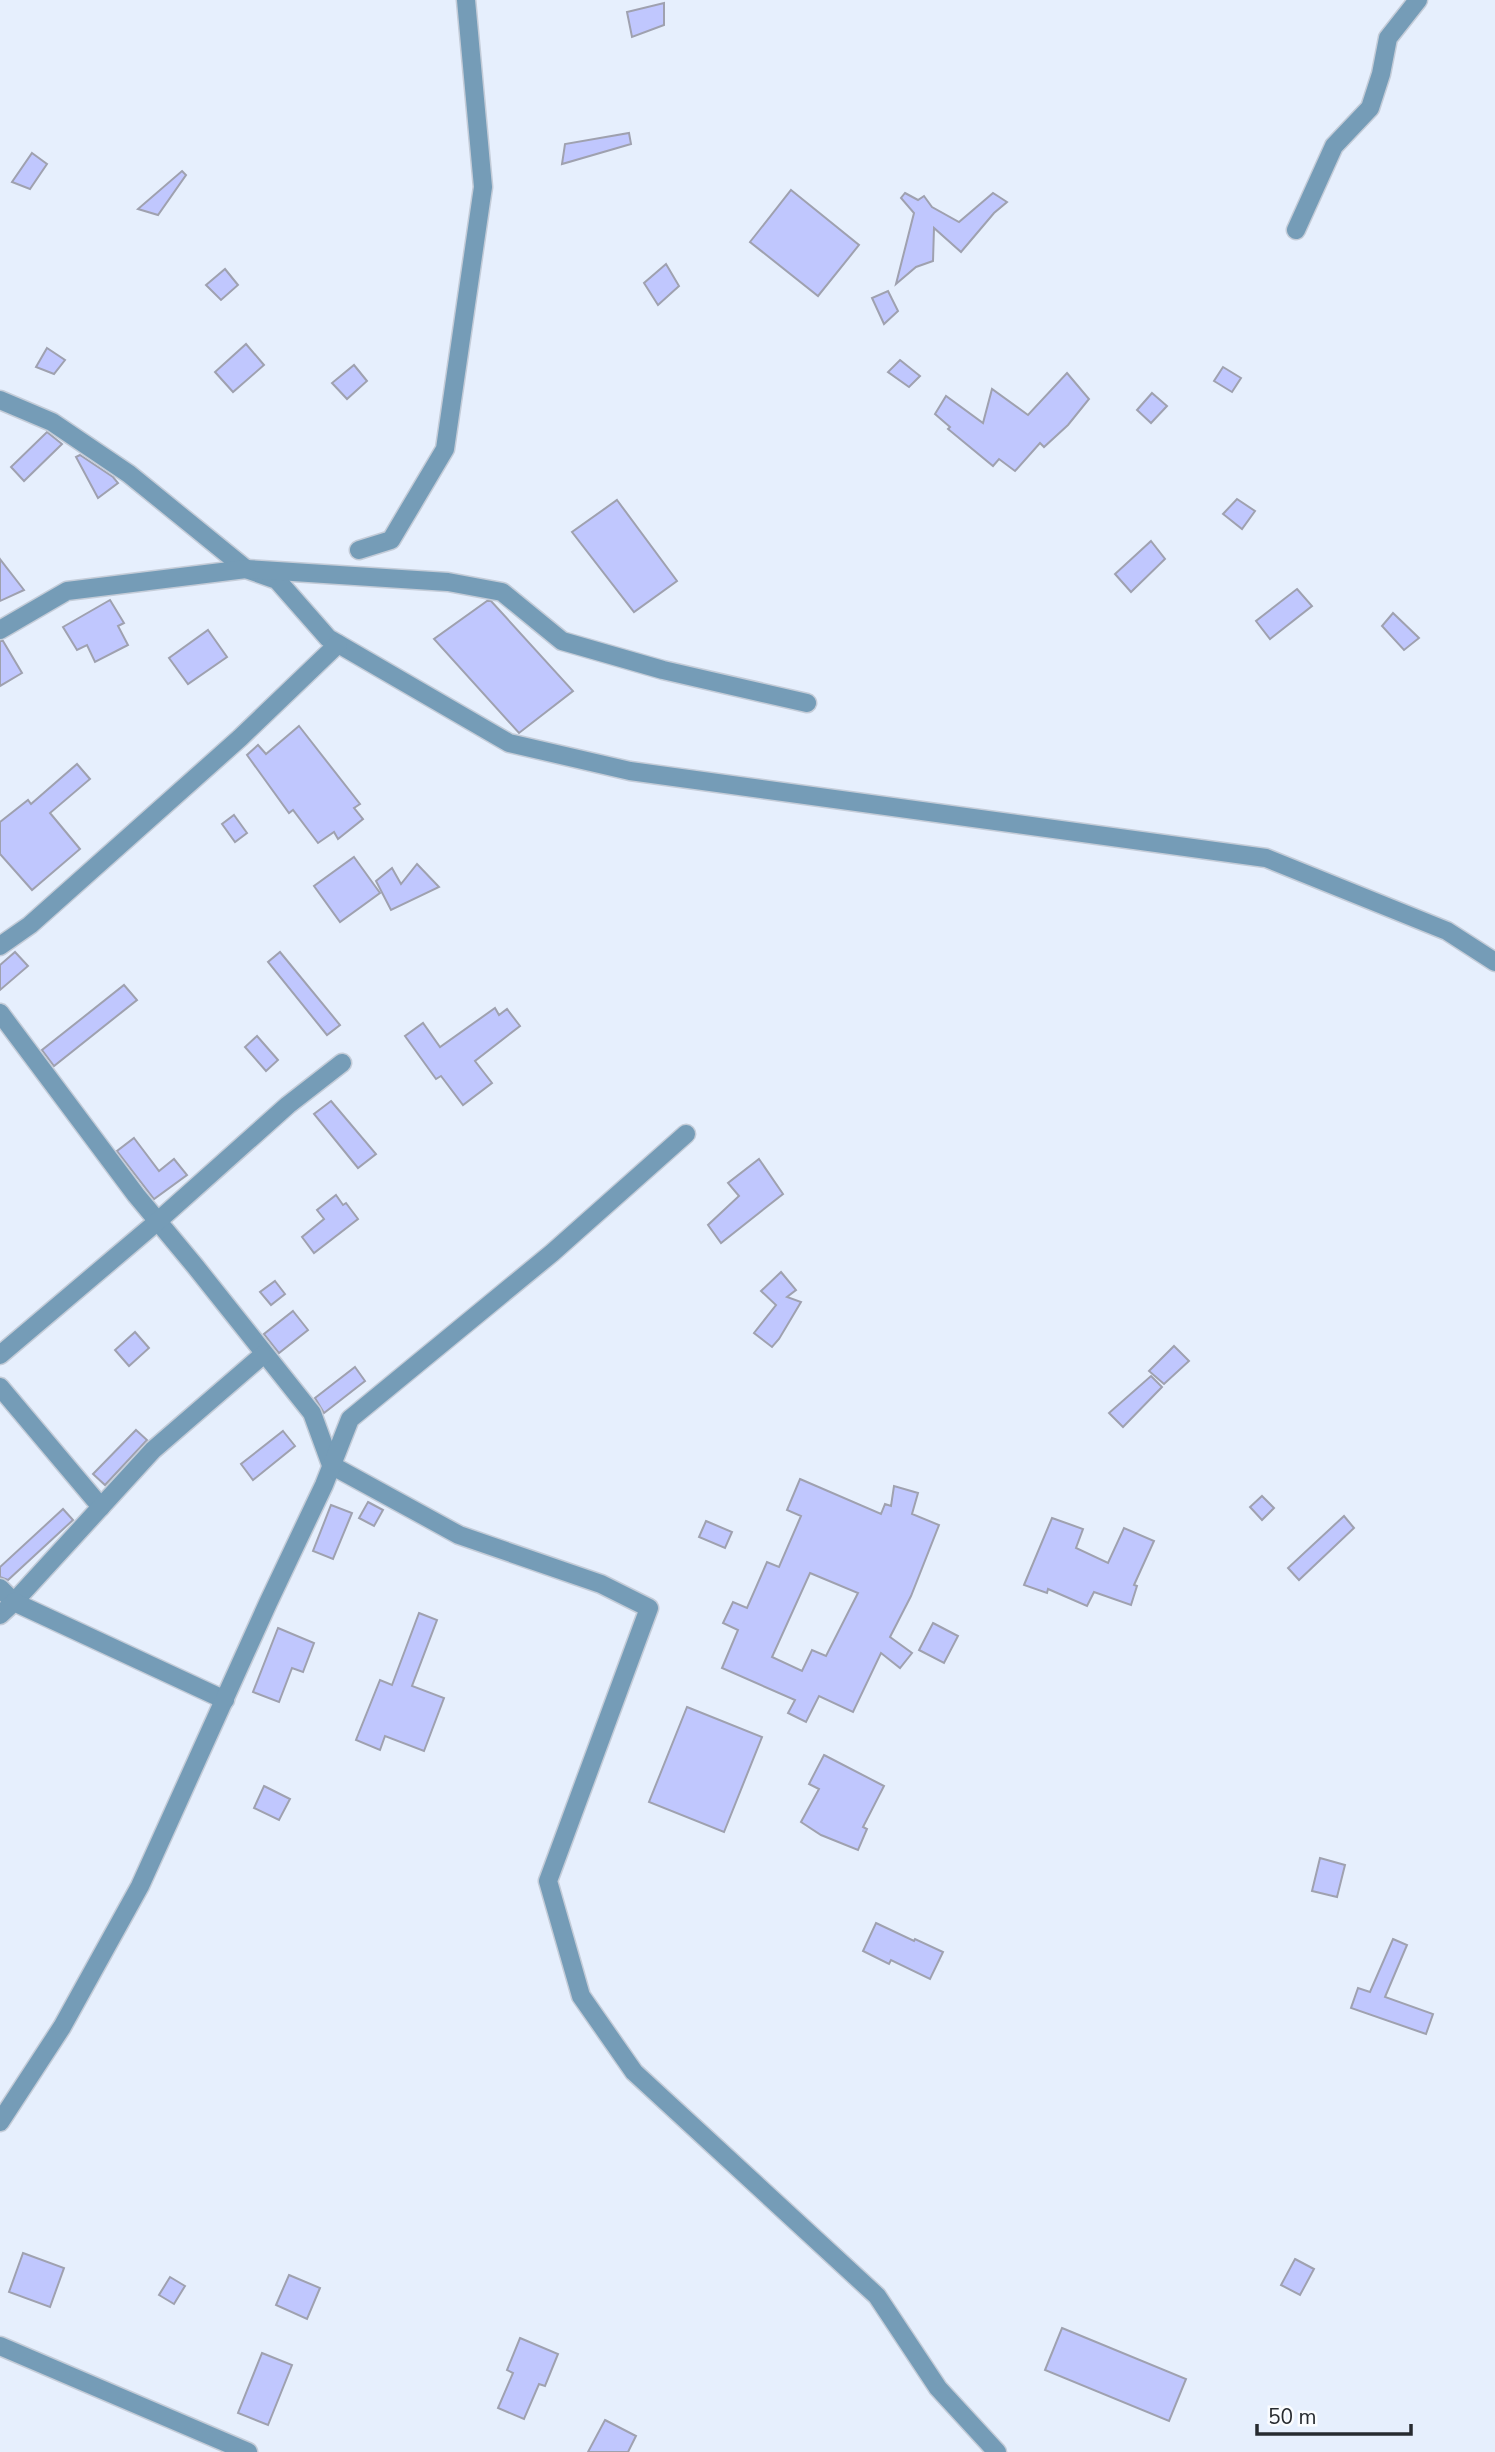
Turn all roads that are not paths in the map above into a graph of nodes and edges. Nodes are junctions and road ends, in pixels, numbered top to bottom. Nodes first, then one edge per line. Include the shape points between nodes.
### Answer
1 (466, 0) edge
2 (1418, 0) edge
3 (1296, 230) dead end
4 (0, 400) edge
5 (359, 550) dead end
6 (246, 569) junction
7 (0, 630) edge
8 (338, 644) junction
9 (807, 702) dead end
10 (0, 947) edge
11 (1495, 962) edge
12 (0, 1013) edge
13 (342, 1063) dead end
14 (686, 1135) dead end
15 (158, 1221) junction
16 (264, 1354) junction
17 (0, 1355) edge
18 (0, 1387) edge
19 (331, 1465) junction
20 (102, 1507) junction
21 (0, 1588) edge
22 (14, 1602) junction
23 (0, 1615) edge
24 (225, 1700) junction
25 (0, 2122) edge
26 (0, 2346) edge
27 (248, 2452) edge
28 (997, 2452) edge

1 - 5 street via 483,187 445,449 391,540
2 - 3 street via 1388,38 1370,108 1334,146
4 - 6 street via 52,422 129,474
6 - 7 street via 67,591
6 - 8 street via 277,580
6 - 9 street via 448,582 502,592 562,641 663,670
8 - 10 street via 230,747
8 - 11 street via 509,743 630,771 1266,858 1447,931
12 - 15 street
13 - 15 street
14 - 19 street via 552,1253 350,1419
15 - 16 street
15 - 17 street
16 - 19 street via 312,1413
16 - 20 street via 153,1450
18 - 20 street
19 - 24 street
19 - 28 street via 459,1535 601,1584 649,1608 548,1881 581,1996 634,2072 877,2296 938,2388
20 - 22 street
21 - 22 street
22 - 23 street
22 - 24 street
24 - 25 street via 141,1886 62,2027
26 - 27 street

